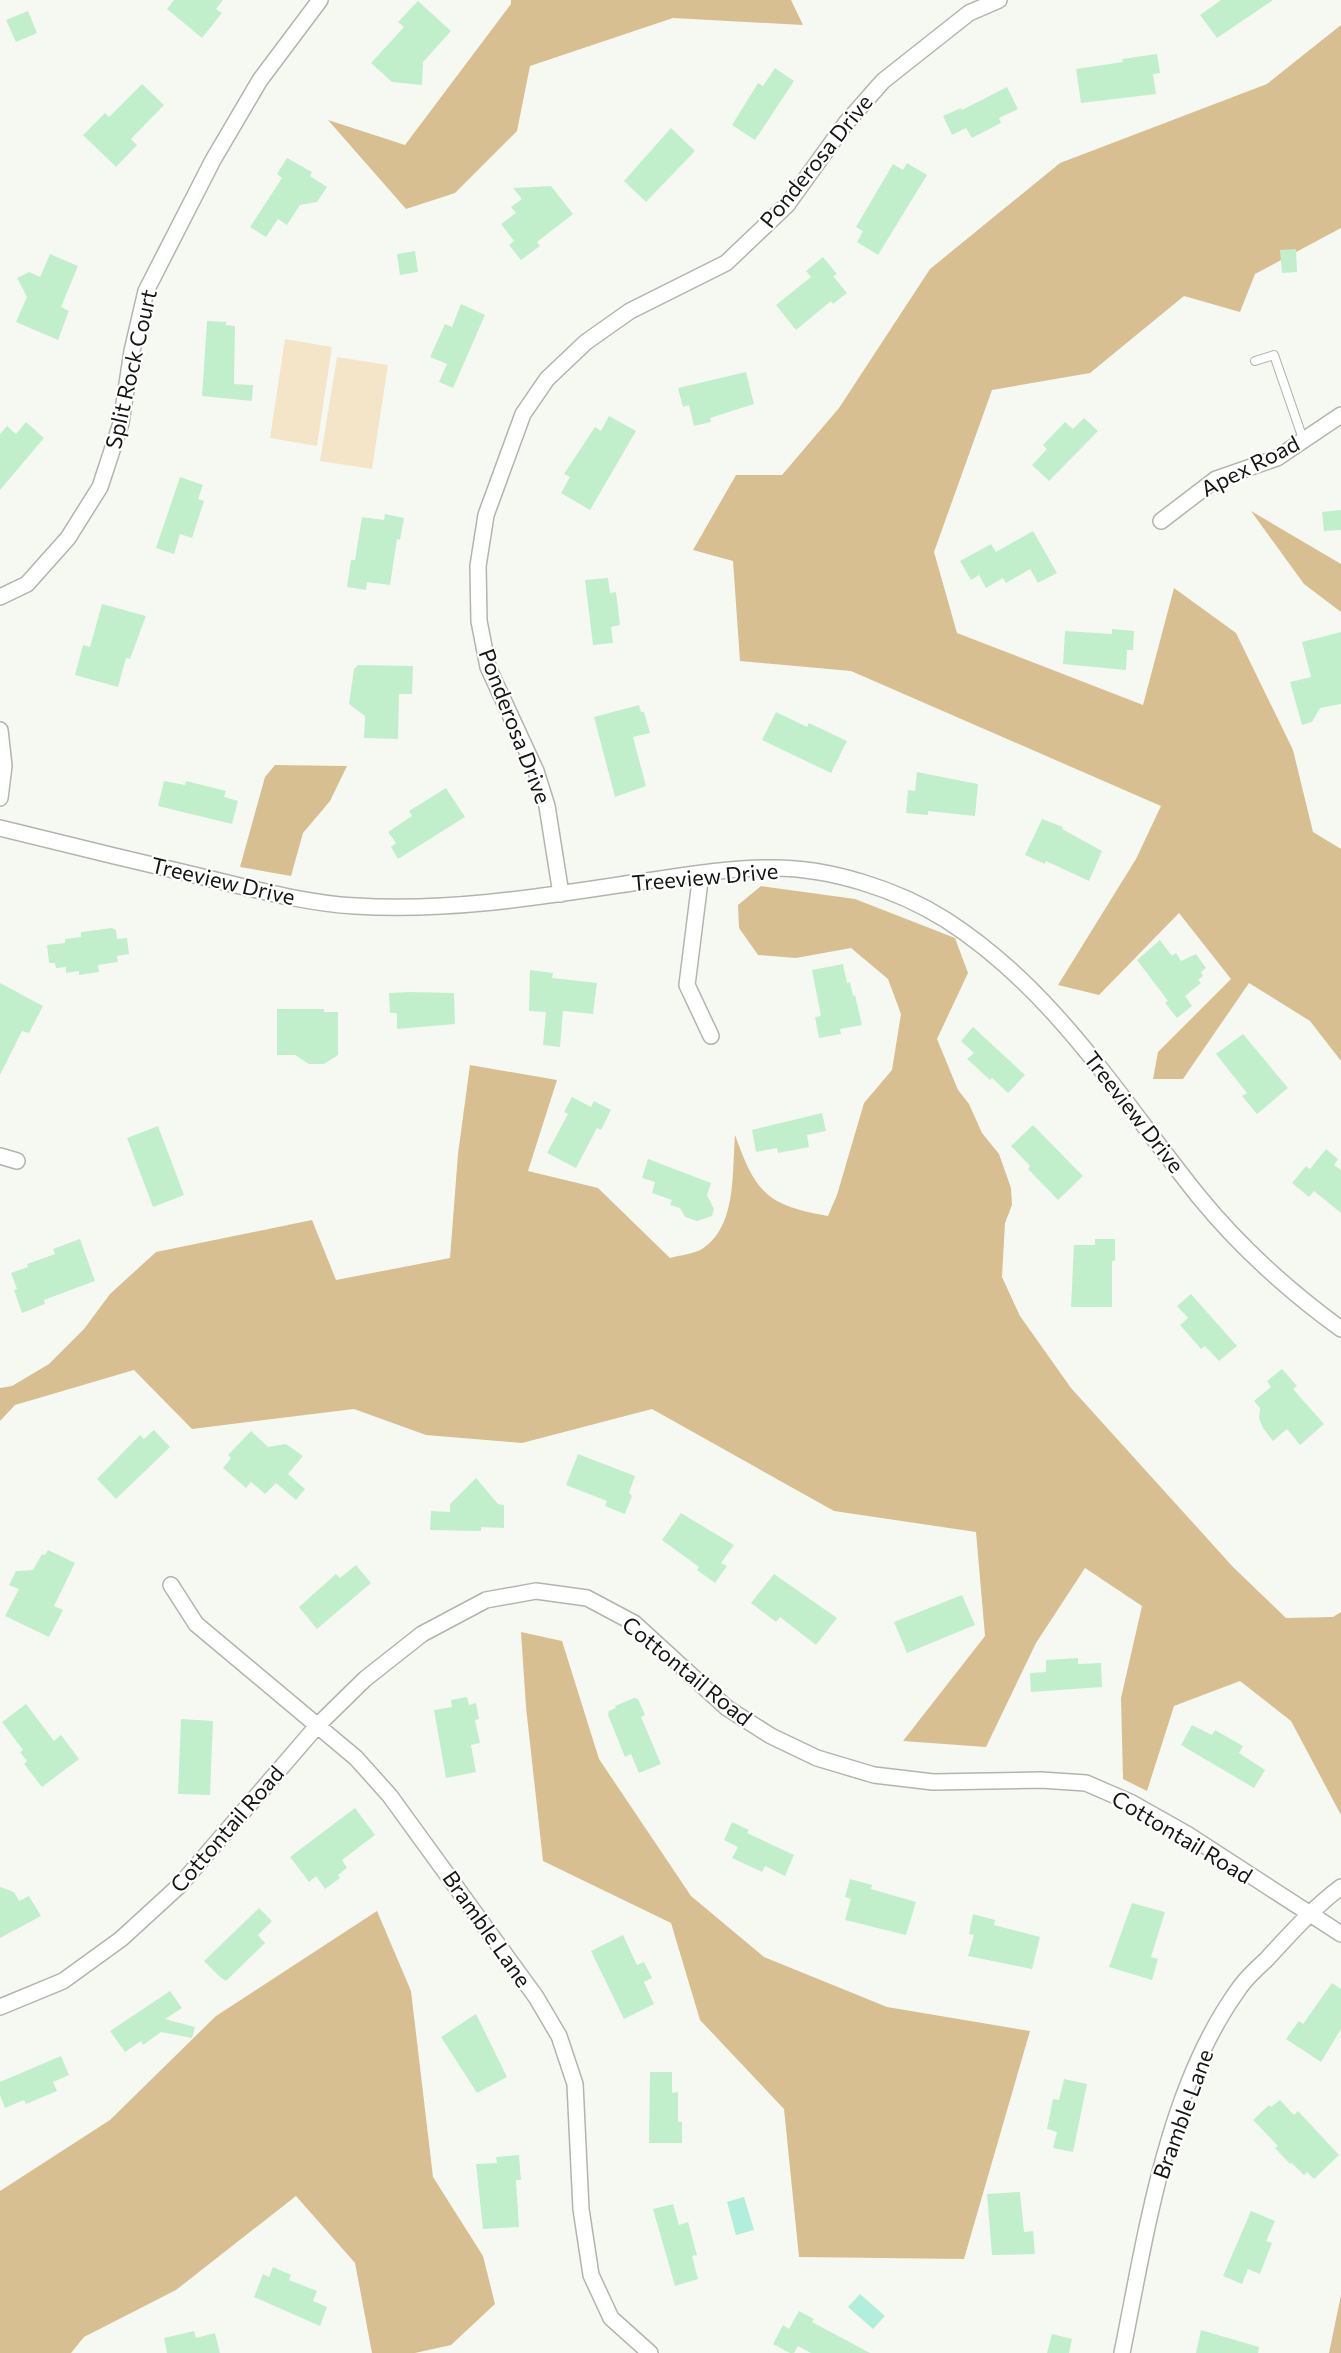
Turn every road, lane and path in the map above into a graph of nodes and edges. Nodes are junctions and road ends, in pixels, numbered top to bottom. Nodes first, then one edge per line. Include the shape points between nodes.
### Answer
1 (320, 0) edge
2 (999, 0) edge
3 (1255, 361) dead end
4 (1341, 415) edge
5 (1303, 439) junction
6 (1161, 521) dead end
7 (0, 597) edge
8 (0, 730) edge
9 (0, 798) edge
10 (0, 828) edge
11 (701, 873) junction
12 (561, 894) junction
13 (711, 1036) dead end
14 (0, 1156) edge
15 (17, 1161) dead end
16 (1341, 1329) edge
17 (171, 1585) dead end
18 (317, 1725) junction
19 (1341, 1887) edge
20 (1308, 1915) junction
21 (1341, 1934) edge
22 (0, 2007) edge
23 (650, 2353) edge
24 (1122, 2353) edge

1 - 7 street, Split Rock Court via 260,80 213,160 146,291 121,423 100,487 68,538 27,584
2 - 12 street, Ponderosa Drive via 969,13 883,81 846,123 787,205 726,263 630,311 586,342 546,379 523,414 486,515 478,566 479,621 488,667 536,771 547,806
3 - 5 lane via 1274,355
4 - 5 street, Apex Road
5 - 6 street, Apex Road via 1277,458 1216,479
8 - 9 street via 4,766
10 - 12 street, Treeview Drive via 276,894 352,906 433,907
11 - 12 street, Treeview Drive
11 - 13 street via 687,985
11 - 16 street, Treeview Drive via 772,867 833,876 890,891 942,918 991,951 1079,1041 1202,1200 1247,1250 1303,1302
14 - 15 street
17 - 18 street, Bramble Lane via 196,1624
18 - 20 street, Cottontail Road via 365,1679 422,1634 486,1600 536,1591 587,1598 634,1623 727,1708 771,1736 817,1758 874,1775 933,1782 1041,1779 1086,1783 1187,1834
18 - 22 street, Cottontail Road via 180,1885 121,1939 63,1981
18 - 23 street, Bramble Lane via 356,1758 390,1796 536,1997 559,2036 575,2084 581,2209 591,2275 611,2318
19 - 20 street, Bramble Lane
20 - 21 street, Cottontail Road
20 - 24 street, Bramble Lane via 1238,1989 1207,2044 1185,2096 1152,2205

